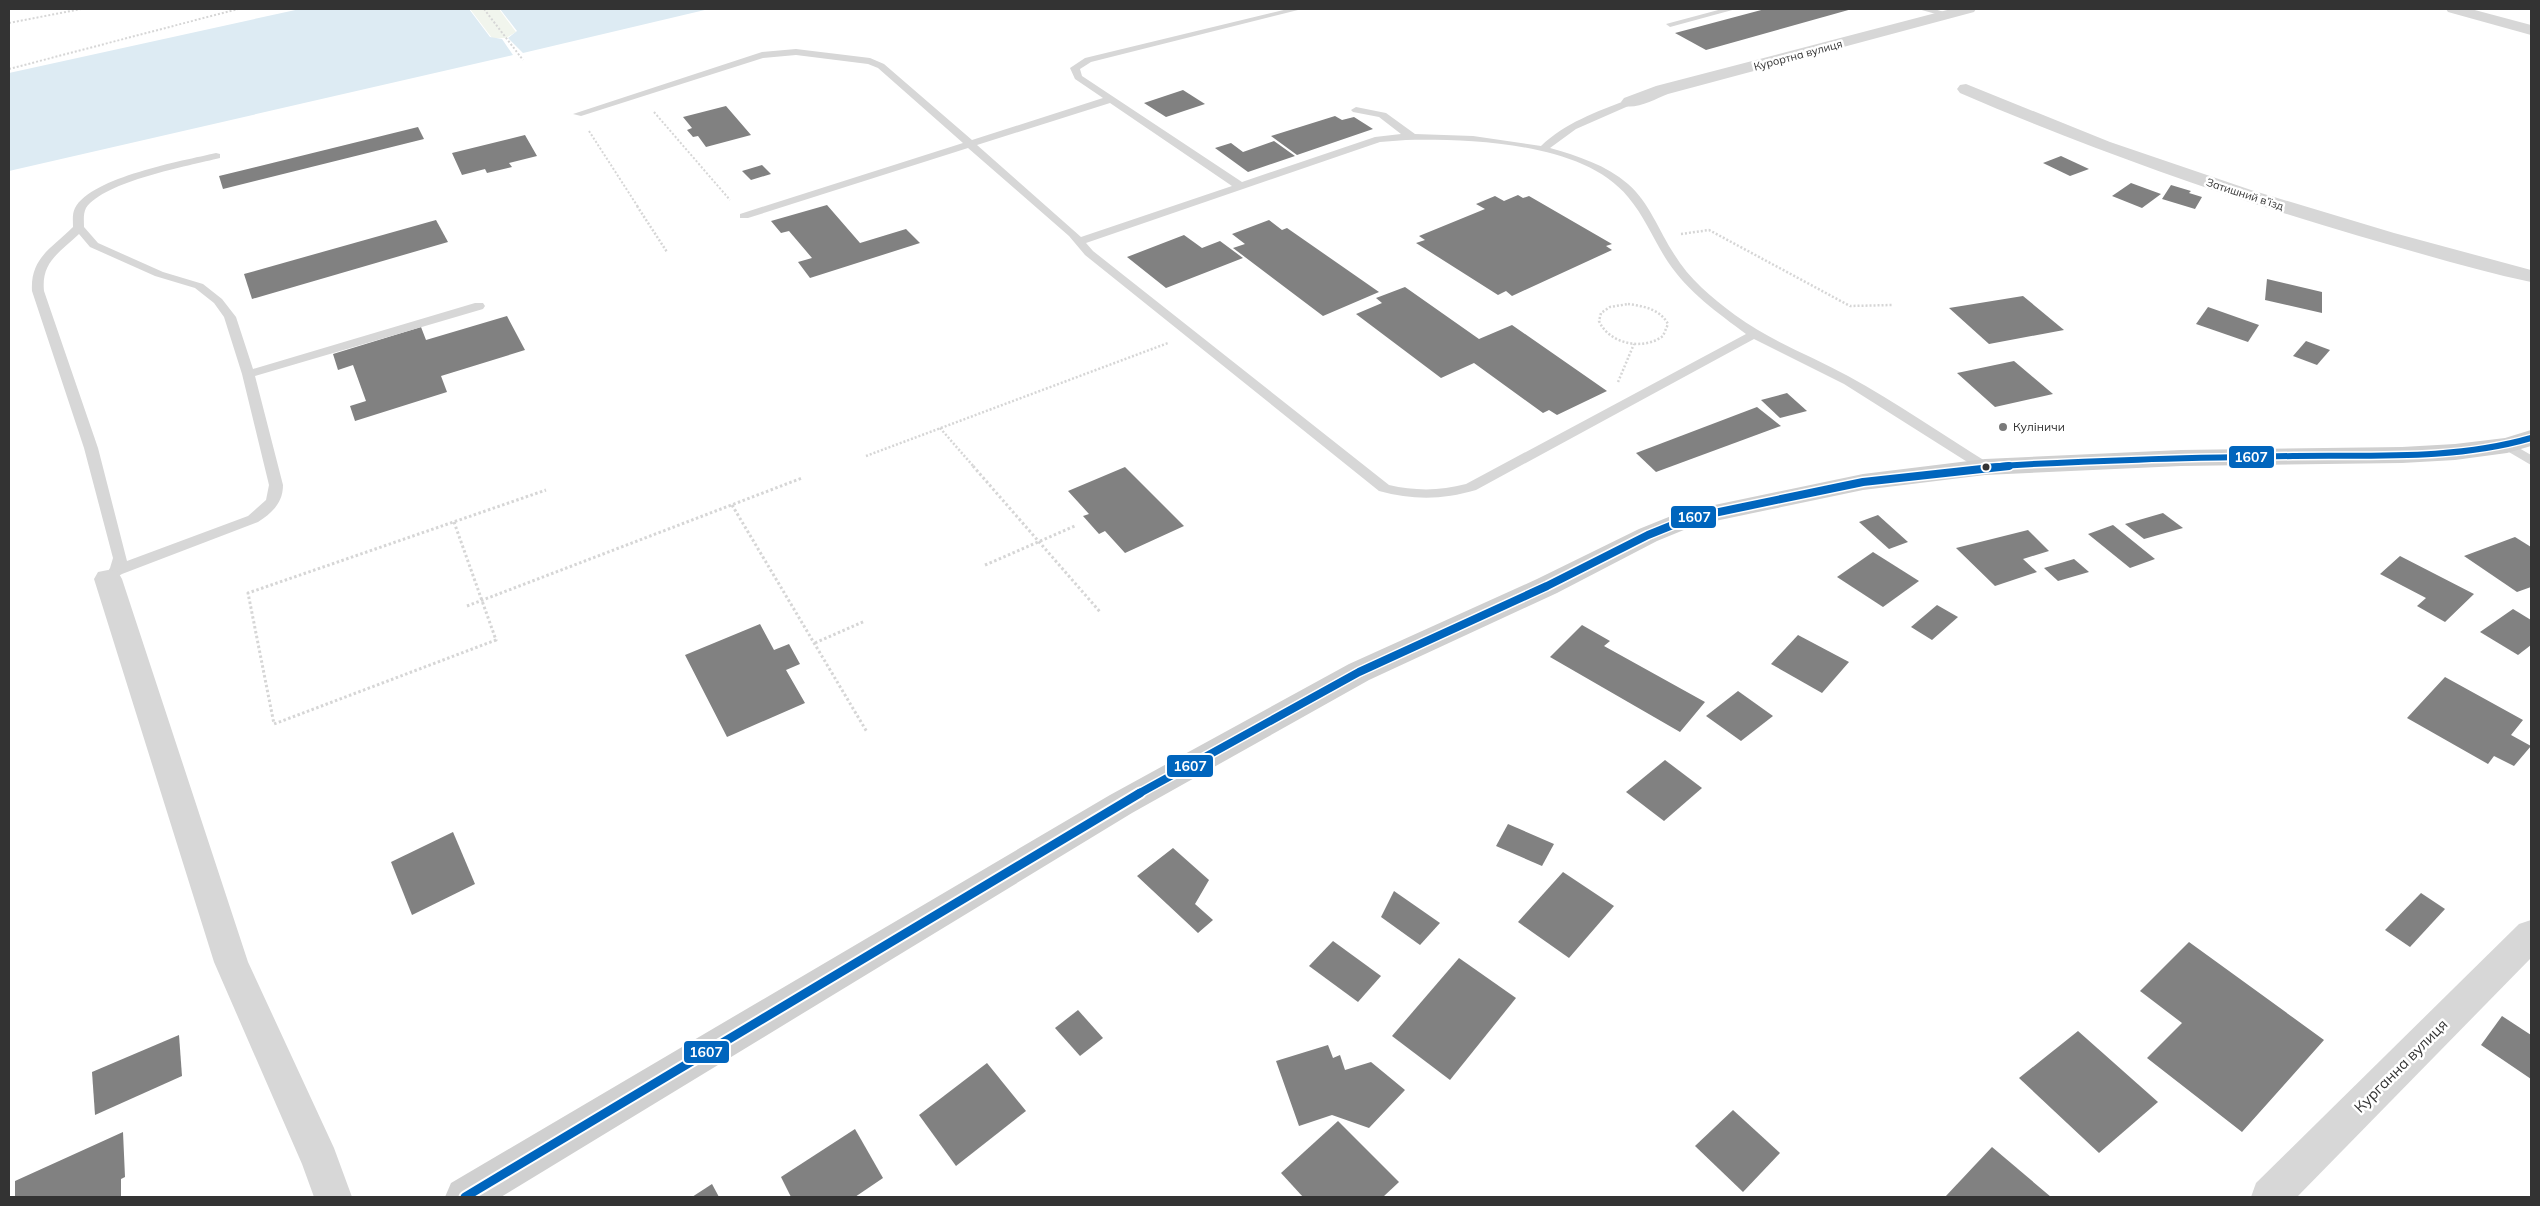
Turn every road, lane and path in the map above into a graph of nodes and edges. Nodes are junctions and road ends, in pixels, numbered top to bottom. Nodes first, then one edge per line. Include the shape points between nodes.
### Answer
1 (81, 9) edge
2 (238, 9) edge
3 (484, 9) edge
4 (1298, 9) edge
5 (1732, 9) edge
6 (1922, 9) edge
7 (1968, 9) edge
8 (2454, 9) edge
9 (1947, 14) junction
10 (9, 24) edge
11 (1670, 24) dead end
12 (2531, 30) edge
13 (523, 60) dead end
14 (9, 69) edge
15 (1966, 89) dead end
16 (639, 94) junction
17 (1111, 99) junction
18 (1630, 102) joint
19 (1356, 110) dead end
20 (578, 114) joint
21 (1412, 136) junction
22 (969, 144) junction
23 (1542, 150) junction
24 (216, 156) dead end
25 (1240, 186) junction
26 (744, 216) joint
27 (79, 228) junction
28 (1658, 237) junction
29 (1080, 241) junction
30 (667, 252) dead end
31 (2531, 276) edge
32 (1892, 305) dead end
33 (479, 306) dead end
34 (1755, 334) junction
35 (1190, 335) junction
36 (1634, 344) junction
37 (248, 374) junction
38 (1606, 413) junction
39 (940, 428) junction
40 (2531, 438) edge
41 (2507, 445) junction
42 (866, 456) dead end
43 (2531, 461) edge
44 (1985, 467) junction
45 (802, 478) dead end
46 (546, 490) dead end
47 (732, 504) junction
48 (454, 522) junction
49 (1075, 526) dead end
50 (1039, 542) junction
51 (985, 565) dead end
52 (112, 575) junction
53 (482, 600) junction
54 (468, 606) dead end
55 (1101, 613) dead end
56 (865, 621) dead end
57 (815, 643) junction
58 (868, 732) dead end
59 (2531, 935) edge
60 (333, 1197) edge
61 (465, 1197) edge
62 (2270, 1197) edge

1 - 10 path
2 - 14 path
3 - 13 path
4 - 17 lane via 1088,60 1077,66 1074,71 1078,77
5 - 11 lane
6 - 9 lane
7 - 9 street, Курортна вулиця
8 - 12 street
9 - 18 street, Курортна вулиця via 1662,90
15 - 31 street, Затишний в’їзд via 2074,136 2217,186 2386,238
16 - 20 lane
16 - 22 lane via 762,55 796,52 870,61 881,66
16 - 26 path
17 - 22 lane
17 - 25 lane
18 - 23 lane via 1555,136
19 - 21 lane via 1373,110 1386,116 1400,131
20 - 30 path
21 - 23 lane via 1486,141
21 - 25 lane via 1379,139
22 - 26 lane
22 - 29 lane
23 - 28 lane via 1591,164 1608,173 1626,188
24 - 27 lane via 109,185 80,209
25 - 29 lane
27 - 37 lane via 94,244 110,253 159,274 199,286 218,301 230,317
27 - 52 lane via 41,264 38,291 91,448 120,558
28 - 32 path via 1708,230 1850,306
28 - 34 lane via 1696,288
29 - 35 lane via 1089,252
33 - 37 lane
34 - 38 lane
34 - 44 lane via 1828,370
35 - 38 lane via 1384,488 1410,495 1452,493 1471,487
35 - 39 path
36 - 36 path via 1604,333 1597,319 1600,313 1617,305 1641,306 1667,321 1669,328 1660,340
36 - 38 path
37 - 52 lane via 276,485 272,504 238,526
39 - 42 path
39 - 50 path
40 - 41 street
41 - 43 lane
41 - 44 street via 2402,455 2181,458
44 - 61 street via 1862,482 1690,518 1359,672 1122,804
45 - 47 path
46 - 48 path
47 - 53 path
47 - 57 path
48 - 53 path
48 - 53 path via 248,593 274,724 496,640
49 - 50 path
50 - 51 path
50 - 55 path
52 - 60 street via 231,962
53 - 54 path
56 - 57 path
57 - 58 path
59 - 62 street, Курганна вулиця

